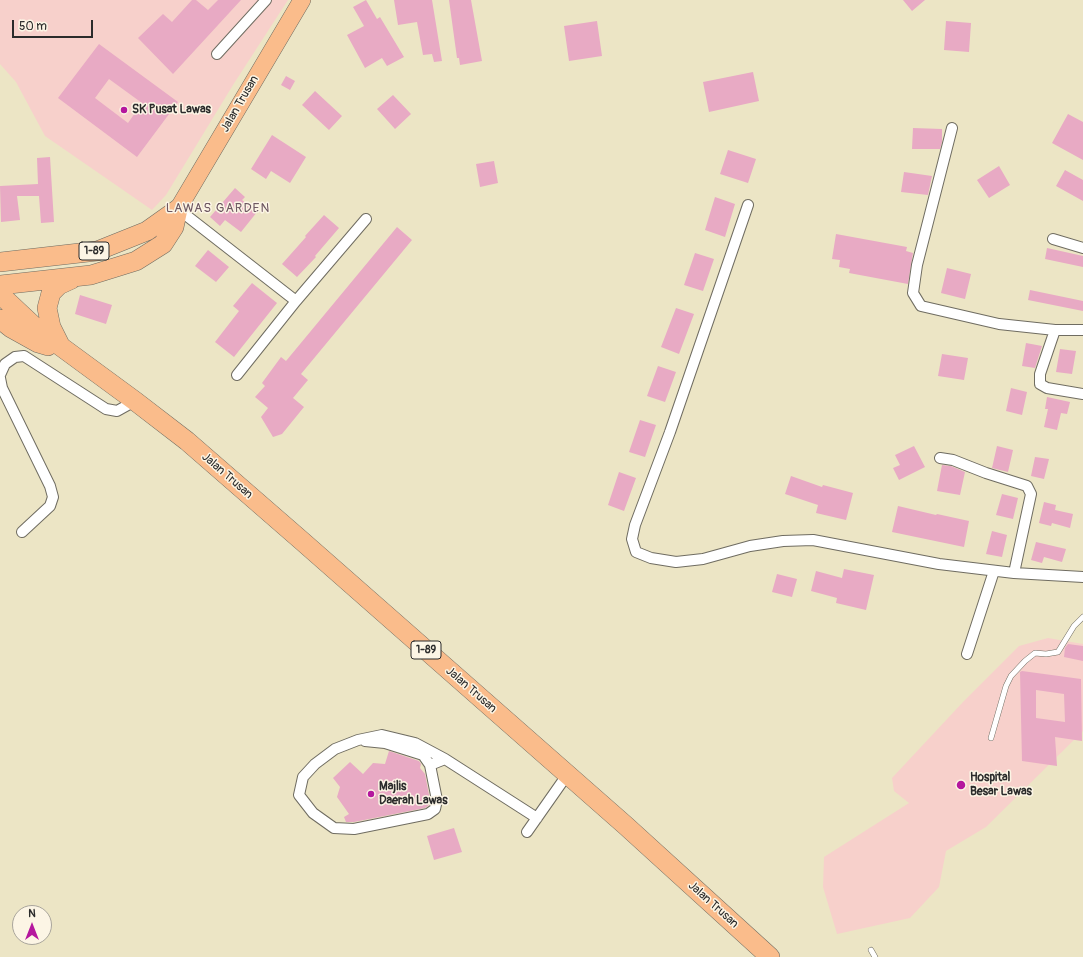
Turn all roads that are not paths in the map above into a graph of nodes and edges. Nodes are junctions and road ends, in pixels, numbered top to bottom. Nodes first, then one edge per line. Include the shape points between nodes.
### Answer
1 (266, 0) edge
2 (302, 0) edge
3 (217, 54) dead end
4 (952, 128) dead end
5 (748, 205) dead end
6 (178, 209) junction
7 (366, 219) dead end
8 (1053, 239) dead end
9 (1083, 248) edge
10 (0, 262) edge
11 (77, 276) junction
12 (0, 285) edge
13 (0, 288) edge
14 (296, 301) junction
15 (4, 324) edge
16 (1055, 330) junction
17 (1083, 330) edge
18 (66, 350) junction
19 (236, 375) dead end
20 (0, 377) edge
21 (1083, 394) edge
22 (135, 401) junction
23 (940, 458) dead end
24 (22, 532) dead end
25 (994, 571) junction
26 (1014, 573) junction
27 (1083, 577) edge
28 (1083, 617) edge
29 (967, 654) dead end
30 (991, 738) dead end
31 (358, 740) junction
32 (445, 759) junction
33 (430, 765) junction
34 (567, 775) junction
35 (537, 818) junction
36 (527, 832) dead end
37 (871, 950) dead end
38 (770, 957) edge
39 (875, 957) edge

1 - 3 street
2 - 6 main road, Jalan Trusan
4 - 16 street via 923,235 913,294 920,306 939,311 999,324
5 - 25 street via 670,432 635,524 632,539 636,552 651,558 676,562 703,559 750,546 813,540 940,564
6 - 10 highway, Jalan Trusan / 1-89 via 146,232 98,251
6 - 11 highway, Jalan Trusan via 174,227 163,244 136,261 91,275
6 - 14 street
7 - 14 street
8 - 9 street
11 - 12 highway, Jalan Trusan
11 - 18 highway via 59,285 51,293 47,308 51,327
13 - 18 highway, Jalan Trusan / 1-89 via 11,306
14 - 19 street
15 - 18 highway, Jalan Trusan / 1-89 via 38,343
16 - 17 street
16 - 21 street via 1040,374 1040,384 1047,388
18 - 22 highway, Jalan Trusan / 1-89
20 - 22 street via 6,364 15,357 24,356 106,409 118,411
20 - 24 street via 2,388 53,497 50,506
22 - 34 highway, Jalan Trusan / 1-89 via 187,441
23 - 26 street via 953,460 1027,486 1031,494
25 - 26 street
25 - 29 street
26 - 27 street
28 - 30 lane via 1074,626 1058,652 1035,653 1011,676
31 - 32 street via 382,735 415,743
31 - 33 street via 385,744 423,755
31 - 33 street via 335,749 303,777 299,795 313,813 334,828 354,829 428,814 434,809 437,800
32 - 33 street
32 - 35 street
34 - 35 street
34 - 38 highway, Jalan Trusan / 1-89
35 - 36 street
37 - 39 lane

